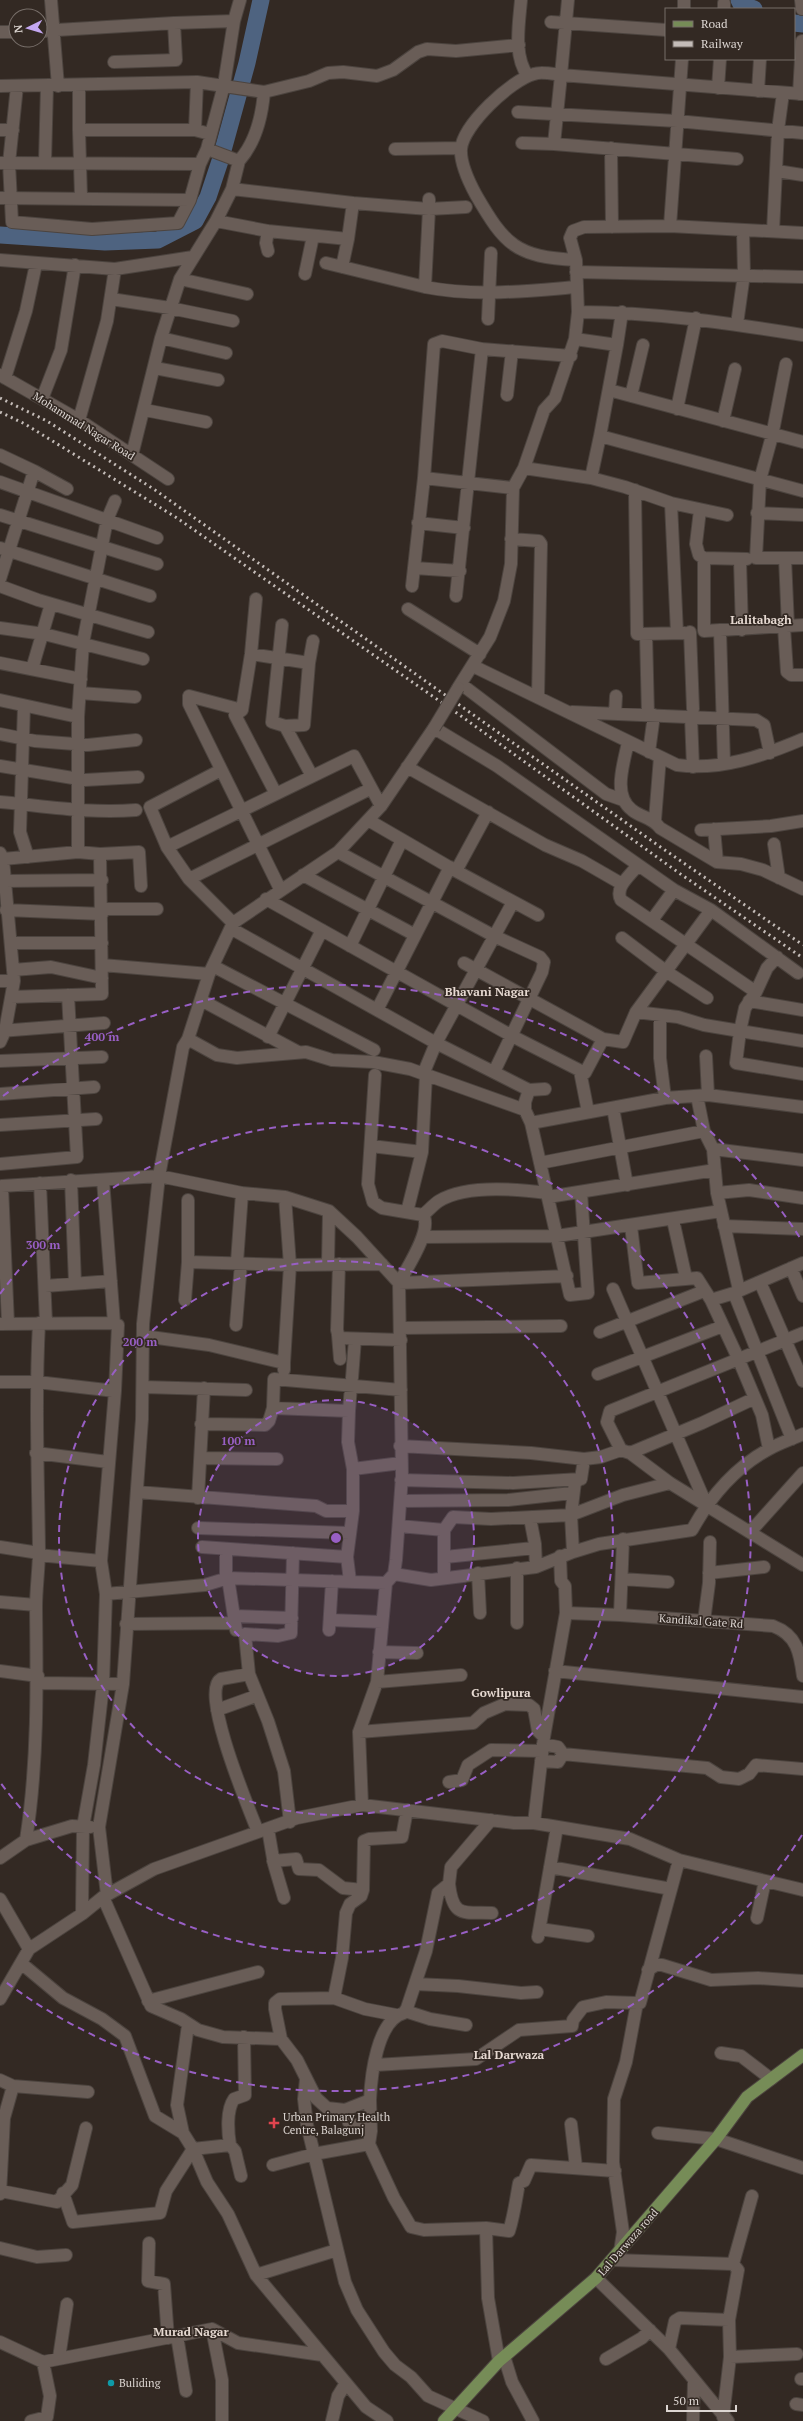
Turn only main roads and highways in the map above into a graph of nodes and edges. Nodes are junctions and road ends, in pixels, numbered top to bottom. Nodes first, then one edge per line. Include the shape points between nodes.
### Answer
1 (803, 2055) edge
2 (444, 2421) edge

1 - 2 main road, Lal Darwaza road via 747,2097 716,2139 617,2256 596,2278 502,2358

